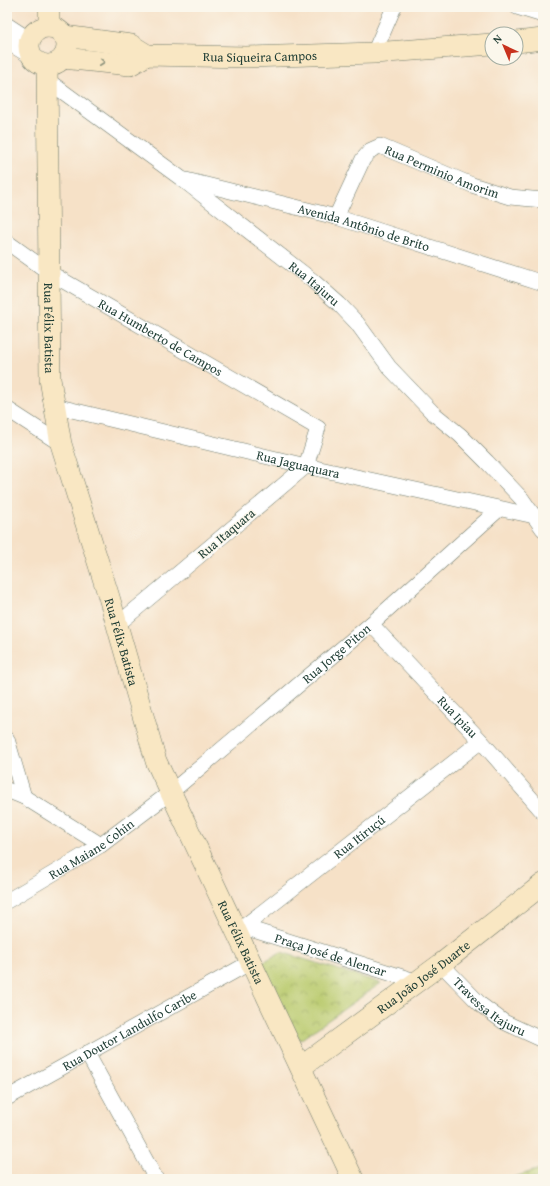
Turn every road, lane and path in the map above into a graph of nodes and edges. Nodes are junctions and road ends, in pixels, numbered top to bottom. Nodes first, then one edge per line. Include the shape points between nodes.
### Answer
1 (394, 7) edge
2 (517, 7) edge
3 (543, 15) edge
4 (54, 23) edge
5 (7, 25) edge
6 (543, 40) edge
7 (524, 41) edge
8 (7, 42) edge
9 (484, 45) edge
10 (374, 53) junction
11 (147, 56) junction
12 (44, 60) junction
13 (182, 179) junction
14 (543, 200) edge
15 (336, 217) junction
16 (7, 242) edge
17 (50, 273) junction
18 (543, 283) edge
19 (54, 406) junction
20 (7, 408) edge
21 (61, 444) junction
22 (306, 466) junction
23 (498, 510) junction
24 (539, 517) edge
25 (543, 529) edge
26 (371, 624) junction
27 (117, 625) junction
28 (7, 739) edge
29 (480, 741) junction
30 (7, 790) edge
31 (171, 792) junction
32 (24, 797) junction
33 (543, 812) edge
34 (101, 845) junction
35 (543, 884) edge
36 (7, 901) edge
37 (240, 930) junction
38 (252, 962) junction
39 (441, 964) junction
40 (418, 982) junction
41 (543, 1040) edge
42 (88, 1053) junction
43 (301, 1067) junction
44 (7, 1098) edge
45 (156, 1179) edge
46 (353, 1179) edge

1 - 10 street
2 - 3 street
4 - 11 street via 131,45
4 - 12 street via 37,30
4 - 12 street, Rua Félix Batista via 67,47
5 - 12 street
6 - 7 street
8 - 12 street
9 - 10 street, Rua Siqueira Campos
10 - 11 street, Rua Siqueira Campos via 246,57
12 -> 11 street, Rua Siqueira Campos via 130,65
12 - 13 street, Rua Itajuru
12 - 17 street, Rua Félix Batista
13 - 15 street, Avenida Antônio de Brito
13 - 24 street, Rua Itajuru via 339,304 357,323 389,367 433,412 460,435
14 - 15 street, Rua Perminio Amorim via 510,197 472,185 380,146 371,150 363,159
15 - 18 street, Avenida Antônio de Brito
16 - 17 street, Rua Humberto de Campos
17 - 19 street, Rua Félix Batista via 50,379
17 - 22 street, Rua Humberto de Campos via 318,428
19 - 21 street, Rua Félix Batista
19 - 22 street, Rua Jaguaquara
20 - 21 street
21 - 27 street, Rua Félix Batista
22 - 23 street, Rua Jaguaquara
22 - 27 street, Rua Itaquara
23 - 24 street, Rua Jaguaquara
23 - 26 street, Rua Jorge Piton
24 - 25 street, Rua Itajuru
26 - 29 street, Rua Ipiau
26 - 31 street, Rua Jorge Piton
27 - 31 street, Rua Félix Batista via 156,761
28 - 32 street
29 - 33 street, Rua Ipiau
29 - 37 street, Rua Itiruçú
30 - 32 street
31 - 34 street, Rua Maiane Cohin
31 - 37 street, Rua Félix Batista
32 - 34 street
34 - 36 street, Rua Maiane Cohin
35 - 39 street, Rua João José Duarte
37 - 38 street, Rua Félix Batista
37 - 40 street, Praça José de Alencar
38 - 42 street, Rua Doutor Landulfo Caribe
38 - 43 street, Rua Félix Batista
39 - 40 street, Rua João José Duarte
39 - 41 street, Travessa Itajuru via 493,1014 504,1022
40 - 43 street, Rua João José Duarte
42 - 44 street, Rua Doutor Landulfo Caribe
42 - 45 street
43 - 46 street, Rua Félix Batista

